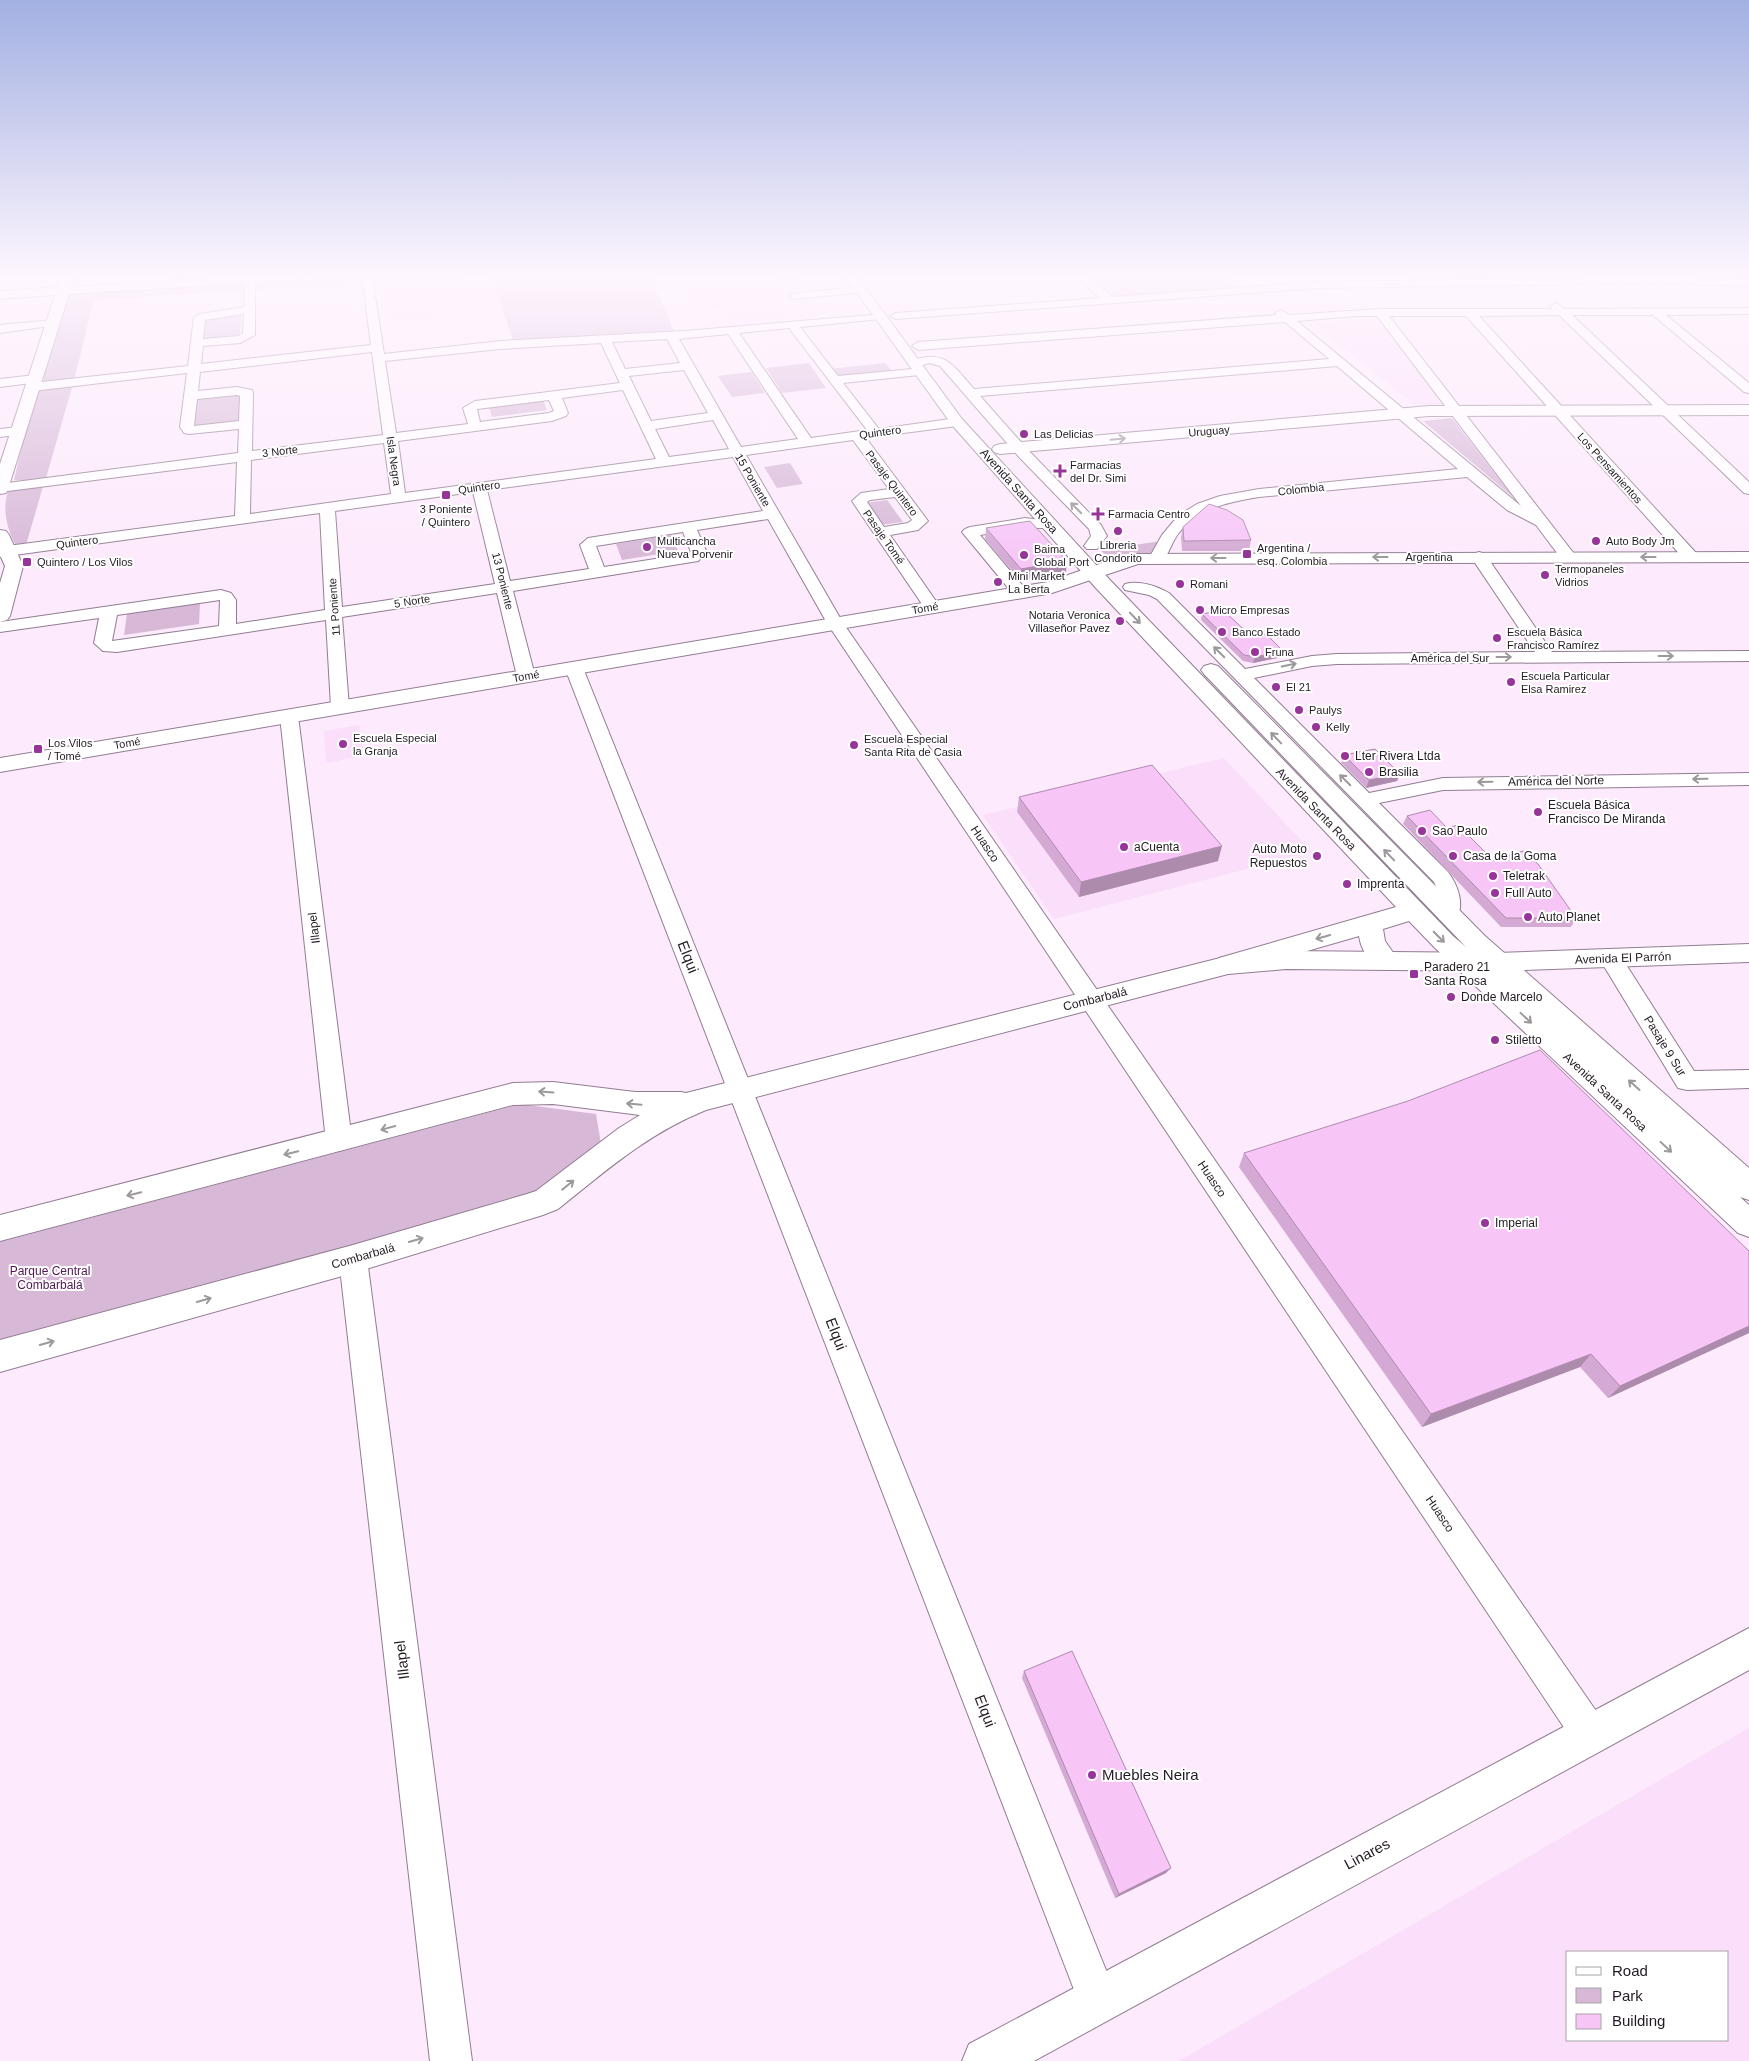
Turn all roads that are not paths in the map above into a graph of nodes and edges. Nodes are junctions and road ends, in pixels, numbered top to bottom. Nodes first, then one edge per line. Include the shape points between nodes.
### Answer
1 (37, 372) edge
2 (157, 372) edge
3 (194, 372) edge
4 (381, 372) edge
5 (629, 372) edge
6 (691, 372) edge
7 (760, 372) edge
8 (829, 372) edge
9 (879, 372) edge
10 (925, 372) edge
11 (927, 372) edge
12 (952, 372) edge
13 (1217, 372) edge
14 (1351, 372) edge
15 (1426, 372) edge
16 (1522, 372) edge
17 (1626, 372) edge
18 (1729, 372) edge
19 (621, 373) joint
20 (835, 380) junction
21 (0, 383) edge
22 (33, 383) junction
23 (627, 386) junction
24 (1749, 389) edge
25 (969, 393) junction
26 (554, 395) junction
27 (191, 396) junction
28 (1666, 410) junction
29 (1749, 410) edge
30 (1456, 411) junction
31 (1557, 411) junction
32 (1400, 413) junction
33 (716, 416) junction
34 (957, 422) junction
35 (246, 424) junction
36 (647, 426) junction
37 (475, 427) junction
38 (18, 430) junction
39 (875, 432) junction
40 (0, 433) edge
41 (856, 435) junction
42 (391, 437) junction
43 (807, 442) junction
44 (978, 446) junction
45 (1018, 448) junction
46 (1000, 449) junction
47 (737, 452) junction
48 (245, 456) junction
49 (664, 461) junction
50 (1471, 472) junction
51 (479, 487) junction
52 (0, 489) edge
53 (1749, 490) edge
54 (898, 492) junction
55 (400, 498) junction
56 (327, 508) junction
57 (772, 514) junction
58 (242, 519) junction
59 (1038, 521) junction
60 (1542, 522) junction
61 (688, 527) junction
62 (880, 532) junction
63 (3, 546) edge
64 (1092, 546) junction
65 (1479, 557) junction
66 (1691, 557) junction
67 (1749, 557) edge
68 (1157, 558) junction
69 (1570, 558) junction
70 (598, 572) junction
71 (1112, 578) junction
72 (504, 587) junction
73 (1020, 592) junction
74 (932, 607) junction
75 (109, 611) junction
76 (334, 613) junction
77 (0, 616) edge
78 (835, 623) junction
79 (0, 627) edge
80 (227, 630) junction
81 (1749, 656) edge
82 (1548, 657) junction
83 (574, 668) junction
84 (1242, 675) junction
85 (526, 676) junction
86 (340, 707) junction
87 (289, 716) junction
88 (0, 765) edge
89 (1749, 779) edge
90 (1365, 800) junction
91 (1413, 911) junction
92 (1448, 915) junction
93 (1370, 924) junction
94 (1749, 953) edge
95 (1610, 958) junction
96 (1386, 961) junction
97 (1464, 962) junction
98 (1497, 962) junction
99 (1228, 965) junction
100 (1091, 999) junction
101 (1749, 1079) edge
102 (740, 1090) junction
103 (594, 1098) junction
104 (700, 1100) junction
105 (339, 1141) junction
106 (611, 1150) junction
107 (1749, 1187) edge
108 (1749, 1224) edge
109 (0, 1228) edge
110 (353, 1259) junction
111 (0, 1356) edge
112 (1749, 1648) edge
113 (1590, 1734) junction
114 (1098, 2000) junction
115 (450, 2061) edge
116 (986, 2061) edge

1 - 22 main road
2 - 22 street
3 - 27 street
4 - 42 street, Isla Negra
5 - 19 street
6 - 33 street, 15 Poniente
7 - 43 street
8 - 20 street
9 - 20 street
10 - 34 main road, Avenida Santa Rosa
11 - 46 main road, Avenida Santa Rosa
12 - 25 street, Avenida Santa Rosa
13 - 25 street
14 - 32 street
15 - 30 street
16 - 31 street, Los Pensamientos
17 - 28 street
18 - 24 street
19 - 23 street
20 - 39 street
21 - 22 street
22 - 38 main road
23 - 26 street
23 - 36 street
25 - 45 street, Avenida Santa Rosa
26 - 37 street via 475,405 470,409
26 - 37 street, 3 Norte via 561,411 559,415
27 - 35 street via 246,392
27 - 35 street via 188,429
28 - 29 main road, Uruguay
28 - 31 main road, Uruguay
28 - 53 street
30 - 31 main road, Uruguay
30 - 32 main road, Uruguay
30 - 60 street
31 - 66 street, Los Pensamientos
45 -> 32 main road, Uruguay
32 - 50 street
33 - 36 street
33 - 47 street, 15 Poniente
34 - 39 street, Quintero
34 - 44 main road, Avenida Santa Rosa
35 - 48 street
36 - 49 street
37 - 42 street, 3 Norte
38 - 40 street
38 - 52 main road
39 - 41 street, Quintero
41 - 43 street, Quintero
41 - 54 street, Pasaje Quintero
42 - 48 street, 3 Norte
42 - 55 street, Isla Negra
43 - 47 street, Quintero
44 - 46 main road, Uruguay
44 - 59 main road, Avenida Santa Rosa
45 - 46 main road, Uruguay
64 -> 45 street, Avenida Santa Rosa via 1099,536 1098,531
46 - 64 main road, Avenida Santa Rosa
47 - 49 street, Quintero
47 - 57 street, 15 Poniente
48 - 52 street, 3 Norte
48 - 58 street
49 - 51 street, Quintero
50 - 60 street via 1512,507
50 - 68 street, Colombia via 1225,499 1185,518 1174,528
51 - 55 street, Quintero
51 - 72 street, 13 Poniente
54 - 62 street, Pasaje Tomé via 866,496 859,501
54 - 62 street, Pasaje Quintero via 919,519 919,524
55 - 56 street, Quintero
56 - 58 street, Quintero
56 - 76 street, 11 Poniente
57 - 61 street
57 - 78 street, 15 Poniente
58 - 63 street, Quintero
59 - 71 main road, Avenida Santa Rosa
59 - 73 street via 970,532
60 - 69 street
61 - 70 street via 590,543 588,547
61 - 70 street, 5 Norte via 699,551 695,556
62 - 74 street, Pasaje Tomé
63 - 77 main road via 14,566
64 - 71 main road, Avenida Santa Rosa
65 -> 68 main road, Argentina
65 - 69 main road, Argentina
65 - 82 street
66 - 67 main road, Argentina
66 -> 69 main road, Argentina
68 - 71 main road, Argentina via 1130,560
70 - 72 street, 5 Norte
71 - 73 main road, Tomé via 1083,586
84 -> 71 street via 1161,594
71 -> 91 main road, Avenida Santa Rosa
92 -> 71 main road, Avenida Santa Rosa
72 - 76 street, 5 Norte
72 - 85 street, 13 Poniente
73 - 74 main road, Tomé
74 - 78 main road, Tomé
75 - 79 street
75 - 80 street via 225,596 228,600
75 - 80 street, 5 Norte via 103,643 109,647
76 - 80 street, 5 Norte
76 - 86 street, 11 Poniente
78 - 83 main road, Tomé
78 - 100 street, Huasco
82 -> 81 street, América del Sur
84 -> 82 street, América del Sur via 1331,659
83 - 85 main road, Tomé
83 - 102 street, Elqui
90 -> 84 street
85 - 86 main road, Tomé
86 - 87 main road, Tomé
87 - 88 main road, Tomé
87 - 105 street, Illapel
89 -> 90 street, América del Norte via 1452,783
90 - 92 street via 1446,882
91 - 93 main road
91 -> 97 main road, Avenida Santa Rosa
92 - 98 main road, Avenida Santa Rosa
93 - 96 main road via 1373,942
93 -> 99 main road
94 - 95 main road, Avenida El Parrón
95 - 98 main road, Avenida El Parrón
95 - 101 street, Pasaje 9 Sur via 1687,1081
96 - 97 main road, Combarbalá
96 - 99 main road, Combarbalá via 1286,960
97 - 98 main road, Combarbalá
97 -> 108 main road, Avenida Santa Rosa
107 -> 98 main road, Avenida Santa Rosa
99 - 100 main road, Combarbalá
100 - 102 main road, Combarbalá
100 - 113 street, Huasco
102 - 104 main road, Combarbalá
102 - 114 street, Elqui
104 -> 103 main road, Combarbalá via 643,1104
103 -> 105 main road, Combarbalá via 542,1092 513,1094
103 - 106 main road via 604,1105 614,1123
104 - 106 main road, Combarbalá via 650,1123
105 -> 109 main road, Combarbalá
110 -> 106 main road, Combarbalá via 547,1200
111 -> 110 main road, Combarbalá
110 - 115 street, Illapel
112 - 113 main road, Linares
113 - 114 main road, Linares
114 - 116 main road, Linares

